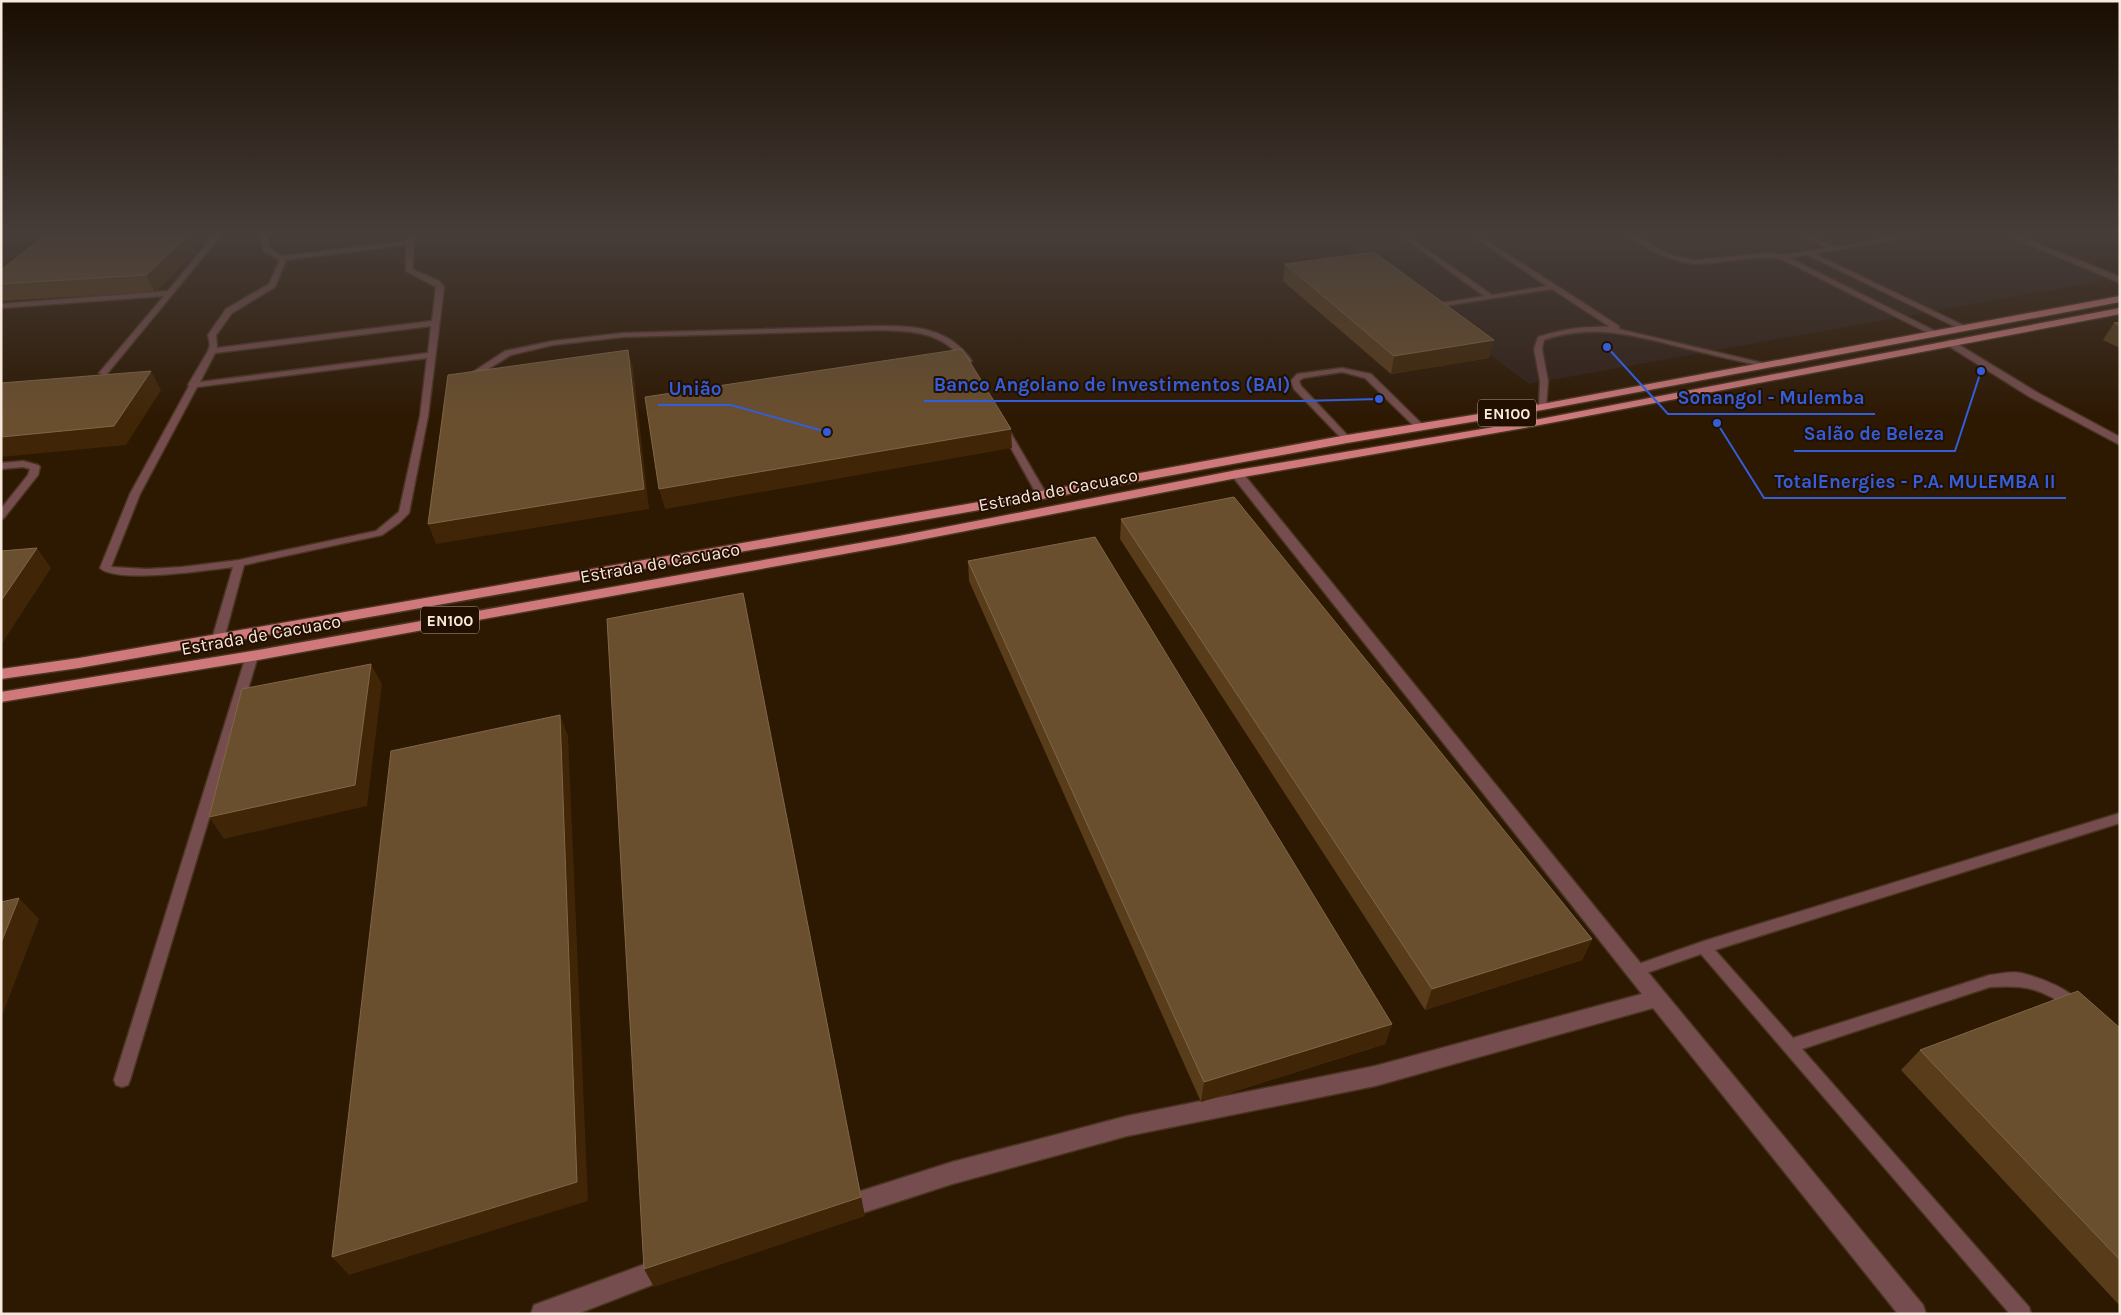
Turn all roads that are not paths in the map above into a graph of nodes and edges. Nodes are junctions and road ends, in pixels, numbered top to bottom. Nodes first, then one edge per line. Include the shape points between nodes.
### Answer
1 (139, 295) edge
2 (168, 295) edge
3 (255, 295) edge
4 (439, 295) edge
5 (1500, 295) edge
6 (1567, 295) edge
7 (1859, 295) edge
8 (1897, 295) edge
9 (1490, 297) joint
10 (2120, 299) edge
11 (1, 306) edge
12 (1435, 306) edge
13 (2120, 311) edge
14 (436, 323) junction
15 (1963, 327) junction
16 (1618, 329) junction
17 (1935, 333) junction
18 (1951, 342) junction
19 (212, 351) junction
20 (432, 355) junction
21 (1767, 365) junction
22 (103, 373) edge
23 (974, 373) edge
24 (474, 374) edge
25 (192, 386) junction
26 (1542, 407) junction
27 (1002, 424) edge
28 (1420, 427) junction
29 (1347, 438) junction
30 (2120, 442) edge
31 (1, 466) edge
32 (1237, 474) junction
33 (1042, 495) junction
34 (1, 516) edge
35 (239, 563) junction
36 (218, 639) junction
37 (252, 656) junction
38 (1, 674) edge
39 (1, 697) edge
40 (2120, 818) edge
41 (1704, 947) junction
42 (1635, 971) junction
43 (1658, 998) junction
44 (2086, 1017) edge
45 (1791, 1046) junction
46 (122, 1080) dead end
47 (822, 1214) edge
48 (685, 1262) edge
49 (543, 1314) edge
50 (1914, 1314) edge
51 (2022, 1314) edge

1 - 11 lane
2 - 22 lane
3 - 19 lane via 223,317 212,335
4 - 14 lane
5 - 9 lane
6 - 16 lane
7 - 17 lane
8 - 15 lane
9 - 12 lane
10 - 15 main road, Estrada de Cacuaco / EN100
13 - 18 main road, Estrada de Cacuaco / EN100
14 - 19 lane
14 - 20 lane
15 - 17 main road, Estrada de Cacuaco / EN100
16 - 21 lane
16 - 26 lane via 1566,330 1540,339 1538,348 1544,382
17 - 21 main road, Estrada de Cacuaco / EN100
18 - 30 street via 2025,389
18 - 32 main road, Estrada de Cacuaco / EN100 via 1524,425
19 - 25 lane
20 - 25 lane
20 - 35 lane via 424,416 404,513 380,533
21 - 26 main road, Estrada de Cacuaco / EN100
23 - 24 lane via 965,356 939,336 899,328 592,338 508,352
25 - 35 lane via 135,494 105,568 147,572
26 - 28 main road, Estrada de Cacuaco / EN100
27 - 33 lane
28 - 29 main road, Estrada de Cacuaco / EN100
28 - 29 lane via 1368,376 1342,370 1300,376 1295,381 1297,386
29 - 33 main road, Estrada de Cacuaco / EN100
31 - 34 lane via 23,464 34,467 34,475
32 - 37 main road, Estrada de Cacuaco / EN100 via 899,540
32 - 42 street
33 - 36 main road, Estrada de Cacuaco / EN100
35 - 36 lane
36 - 38 main road, Estrada de Cacuaco / EN100
37 - 39 main road, Estrada de Cacuaco / EN100
37 - 46 lane
40 - 41 lane
41 - 42 lane
41 - 45 lane
42 - 43 street
43 - 47 street via 1376,1076 1127,1126 943,1176
43 - 50 street
44 - 45 lane via 2058,993 2020,980 1990,981
45 - 51 lane
48 - 49 street

